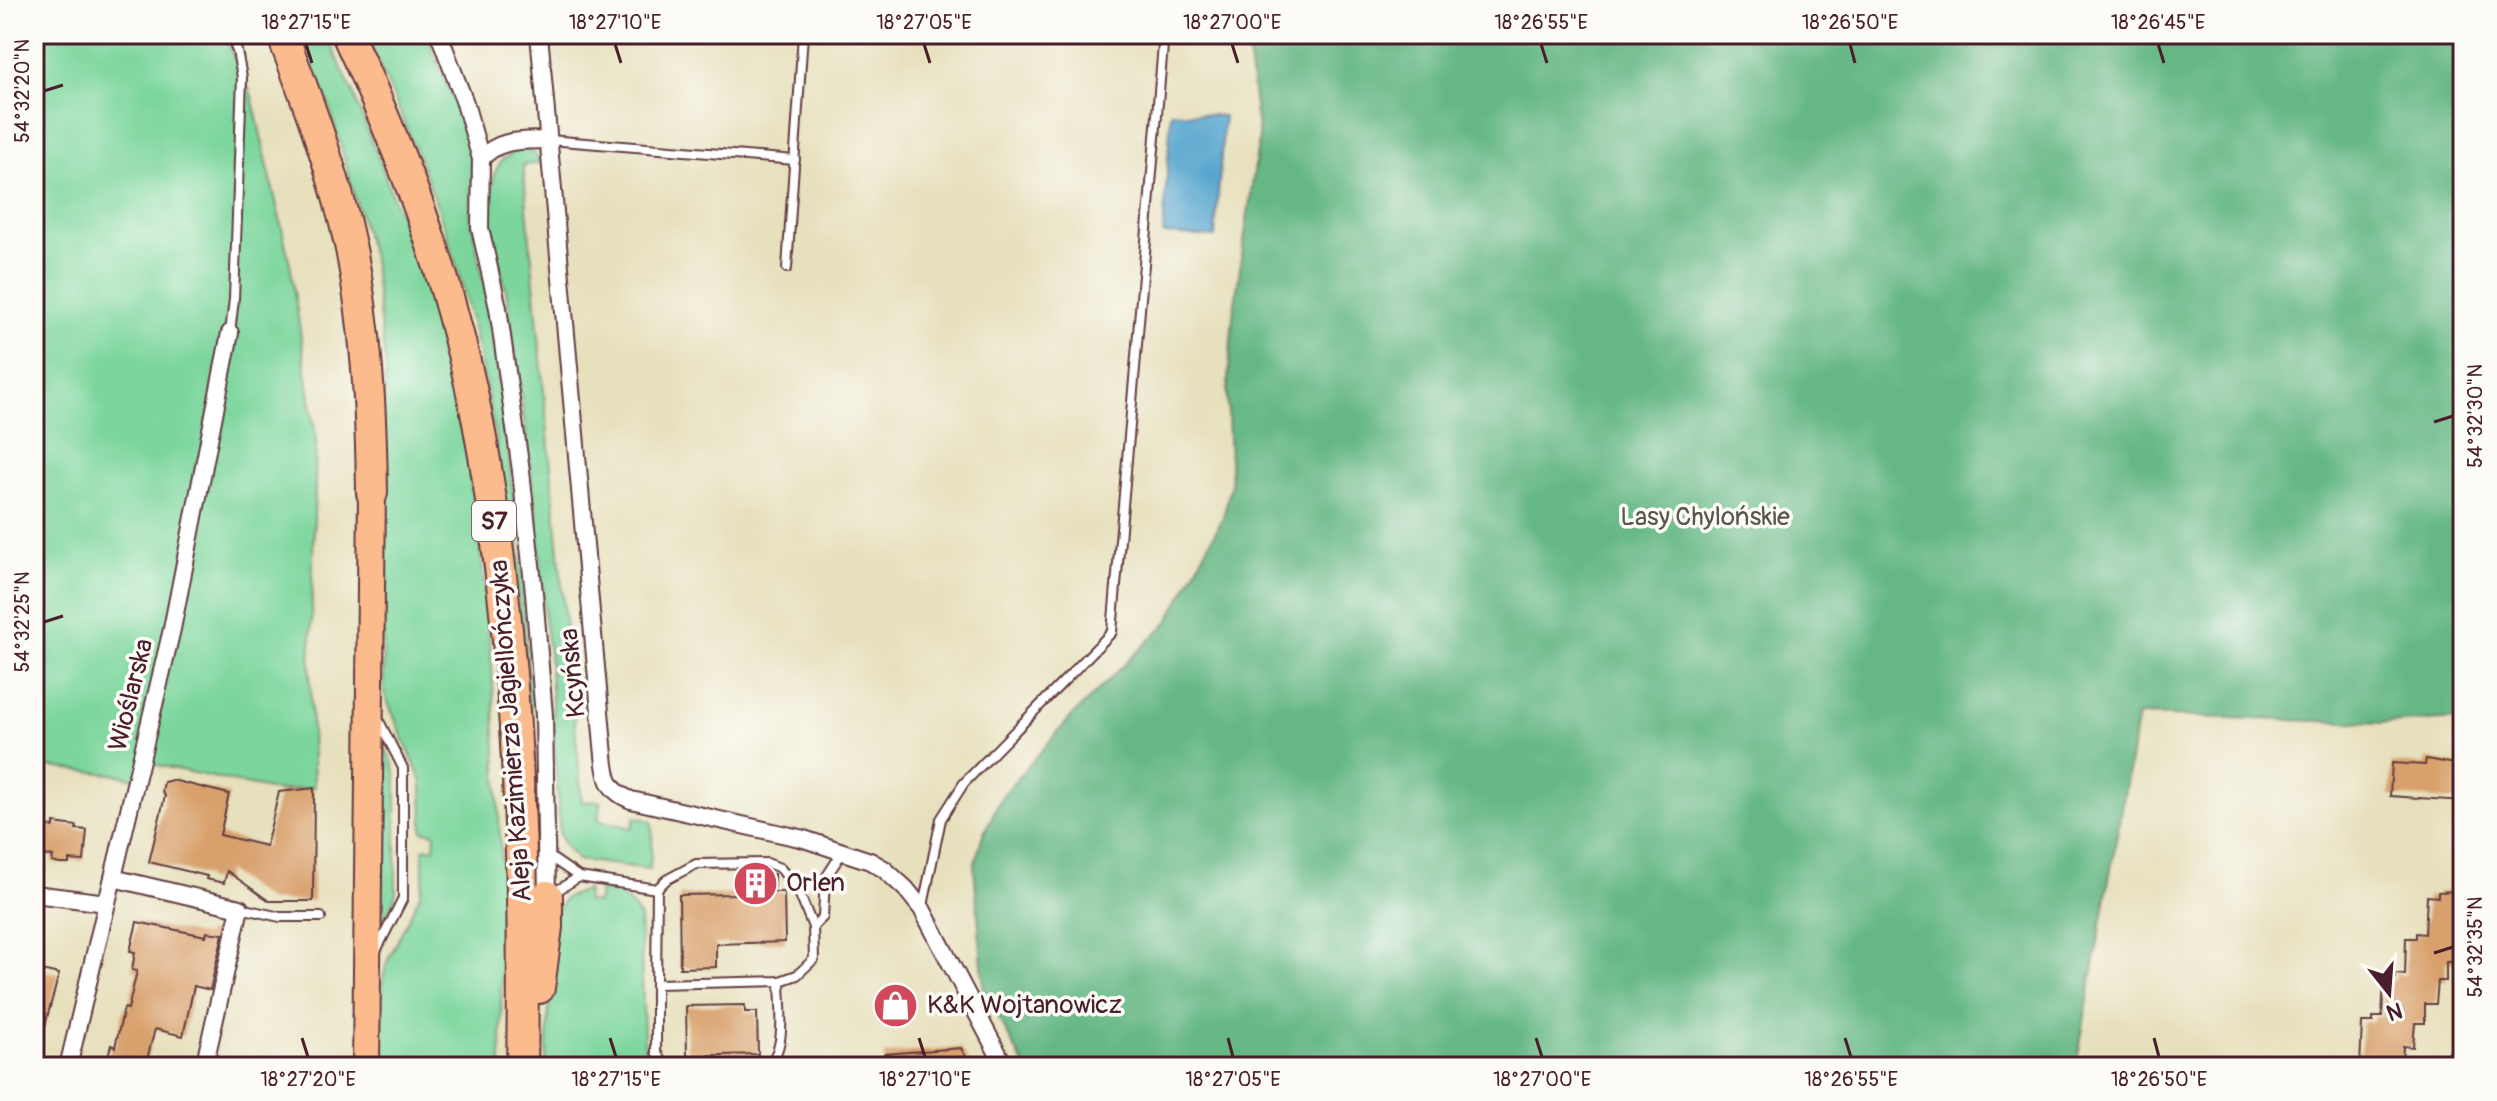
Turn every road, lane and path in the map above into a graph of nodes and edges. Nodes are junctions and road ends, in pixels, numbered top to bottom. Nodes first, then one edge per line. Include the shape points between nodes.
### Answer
1 (230, 34) edge
2 (282, 34) edge
3 (347, 34) edge
4 (439, 34) edge
5 (539, 34) edge
6 (803, 34) edge
7 (1164, 34) edge
8 (548, 140) junction
9 (481, 159) junction
10 (795, 160) junction
11 (787, 268) dead end
12 (230, 333) joint
13 (372, 493) joint
14 (843, 851) junction
15 (546, 854) junction
16 (579, 877) junction
17 (113, 878) junction
18 (657, 889) junction
19 (34, 894) edge
20 (547, 896) junction
21 (107, 903) junction
22 (240, 908) junction
23 (922, 909) junction
24 (321, 917) dead end
25 (813, 927) junction
26 (780, 981) junction
27 (656, 984) junction
28 (523, 1031) junction
29 (2463, 1048) edge
30 (68, 1067) edge
31 (204, 1067) edge
32 (366, 1067) edge
33 (522, 1067) edge
34 (673, 1067) edge
35 (734, 1067) edge
36 (1005, 1067) edge
37 (2450, 1067) edge

1 - 12 lane via 242,77
2 - 13 highway via 329,164 351,250 369,384
3 - 28 highway, Aleja Kazimierza Jagiellończyka / S7 via 398,151 445,286 491,495 519,782
4 - 9 street
5 - 8 street, Kcyńska
6 - 10 lane
7 - 23 lane via 1112,632 964,783 941,819
8 - 9 street via 497,145
8 - 10 lane
8 - 14 street, Kcyńska via 610,788 631,800
9 - 15 street via 480,228 511,390 534,593 544,716
10 - 11 lane
12 - 17 street, Wioślarska via 172,629
13 - 32 main road
14 - 23 street, Kcyńska via 884,869
14 - 25 lane via 825,879 823,917
15 - 16 lane
15 - 20 street
16 - 18 lane
16 - 20 lane
17 - 21 street, Wioślarska
17 - 22 street
18 - 25 lane via 696,864 767,863 790,877
18 - 27 lane
19 - 21 street
20 - 28 highway via 540,985
21 - 30 street, Wioślarska
22 - 24 lane via 280,917
22 - 31 street
23 - 36 street, Kcyńska
25 - 26 lane via 814,959 797,975
26 - 27 lane
26 - 35 lane via 781,1030 775,1056 758,1067
27 - 34 lane via 656,1052
28 - 33 highway, Aleja Kazimierza Jagiellończyka / S7
29 - 37 street

